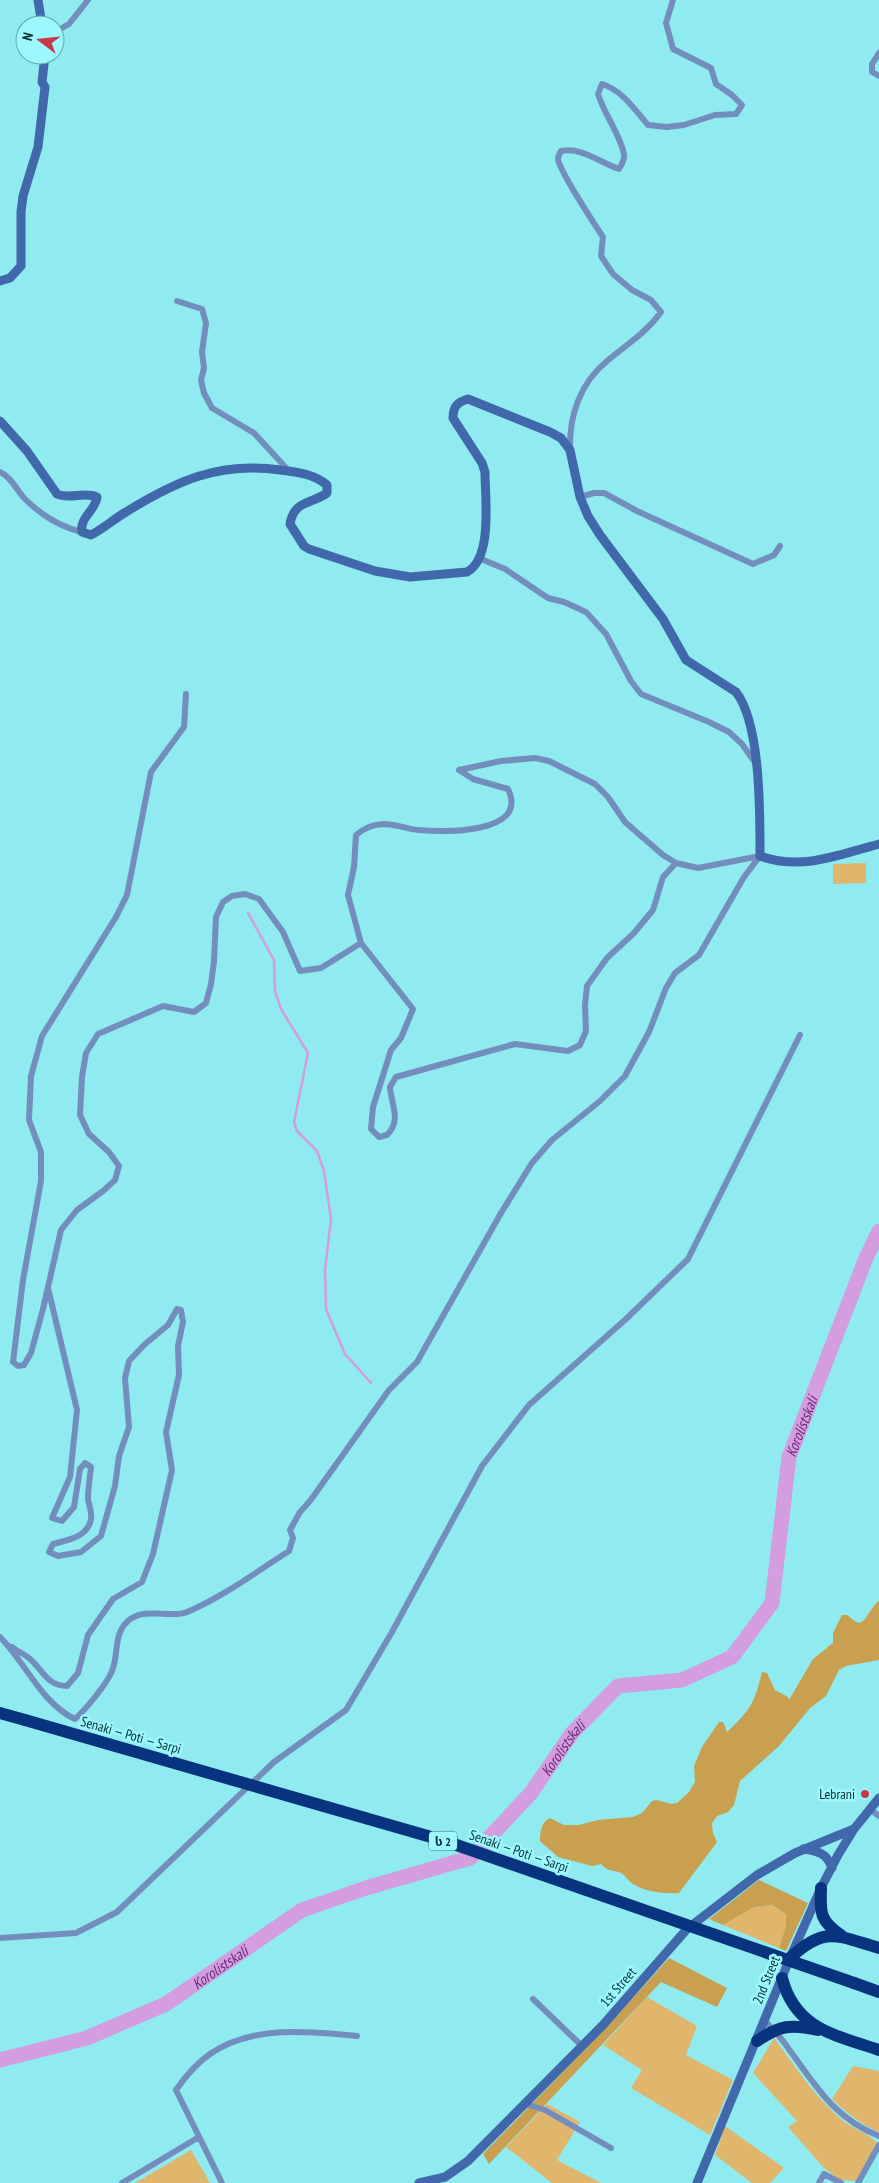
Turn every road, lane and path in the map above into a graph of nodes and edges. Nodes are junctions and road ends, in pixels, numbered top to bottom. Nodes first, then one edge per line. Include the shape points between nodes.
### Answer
1 (38, 0) edge
2 (88, 0) edge
3 (673, 0) edge
4 (40, 15) edge
5 (65, 26) edge
6 (879, 53) edge
7 (44, 65) edge
8 (879, 76) edge
9 (0, 281) edge
10 (177, 301) dead end
11 (0, 421) edge
12 (570, 450) junction
13 (289, 471) junction
14 (0, 472) edge
15 (580, 497) junction
16 (82, 532) junction
17 (780, 546) dead end
18 (479, 558) junction
19 (186, 694) dead end
20 (757, 765) junction
21 (879, 844) edge
22 (760, 856) junction
23 (676, 863) junction
24 (361, 943) junction
25 (800, 1035) dead end
26 (48, 1288) junction
27 (0, 1637) edge
28 (8, 1645) junction
29 (0, 1714) edge
30 (879, 1798) edge
31 (871, 1810) junction
32 (879, 1816) edge
33 (854, 1829) junction
34 (803, 1849) junction
35 (832, 1868) junction
36 (822, 1888) junction
37 (0, 1938) edge
38 (847, 1938) junction
39 (879, 1948) edge
40 (790, 1958) junction
41 (782, 1978) junction
42 (879, 1992) edge
43 (533, 1999) dead end
44 (769, 2026) junction
45 (827, 2032) junction
46 (357, 2036) dead end
47 (757, 2041) joint
48 (582, 2046) junction
49 (879, 2050) edge
50 (526, 2104) junction
51 (879, 2136) edge
52 (199, 2137) junction
53 (879, 2145) edge
54 (611, 2148) dead end
55 (122, 2183) edge
56 (222, 2183) edge
57 (419, 2183) edge
58 (697, 2183) edge
59 (818, 2183) edge
60 (841, 2183) edge
61 (858, 2183) edge

1 - 4 street
2 - 5 street
3 - 12 street via 666,23 672,49 711,68 716,84 742,105 736,114 715,115 667,128 648,126 630,103 611,87 602,84 598,94 625,155 623,164 619,168 583,152 561,151 558,159 565,175 603,237 601,256 613,274 651,300 661,312 650,327 591,376 579,398 572,422
6 - 8 street via 872,64 872,72
7 - 9 street via 38,148 21,212 21,266 10,278
10 - 13 street via 202,309 206,323 202,380 212,408 254,433
11 - 16 street via 27,451 57,494 63,497 91,494 97,497 83,521
12 - 15 street
12 - 18 street via 561,438 550,432 484,405 468,399 456,405 453,418 485,472 484,547
13 - 16 street via 244,468 206,473 157,493 96,532
13 - 18 street via 313,476 328,488 321,497 302,504 290,519 290,524 309,549 375,571 410,577 467,572 475,568
14 - 16 street via 42,514
15 - 17 street via 604,493 753,564 774,555
15 - 20 street via 600,535 643,591 686,660 736,692 741,699
18 - 20 street via 505,569 548,598 586,612 606,634 630,681 641,694 728,732 742,744
19 - 26 street via 184,727 151,772 127,895 42,1036 30,1076 29,1120 41,1152 41,1181 13,1362 18,1366 24,1365 31,1353
20 - 22 street
21 - 22 street via 816,862 776,862
22 - 23 street via 698,868
22 - 28 street via 744,877 699,955 675,973 625,1076 552,1140 532,1163 418,1362 389,1390 300,1512 290,1530 293,1538 289,1551 185,1614 135,1615 126,1623 116,1643 112,1671 85,1711 75,1719 64,1714 46,1695
23 - 24 street via 625,822 595,784 549,761 535,758 501,761 459,770 473,779 508,789 511,805 506,817 493,824 450,832 386,824 367,826 356,835 348,895
23 - 24 street via 663,877 653,910 607,958 587,986 584,1005 586,1031 580,1046 568,1051 515,1044 396,1077 390,1087 396,1116 394,1124 387,1135 379,1137 371,1129 373,1107 391,1050 401,1038 413,1009
24 - 26 street via 321,968 300,971 283,932 259,899 245,894 232,896 224,902 216,917 214,961 206,1003 194,1012 163,1006 98,1034 86,1053 80,1115 89,1134 119,1166 115,1180 78,1210 61,1230
25 - 37 street via 688,1259 626,1320 529,1405 482,1466 346,1710 274,1762 117,1912 76,1933
26 - 28 street via 76,1410 70,1477 52,1518 62,1521 74,1507 80,1469 85,1462 91,1467 88,1498 91,1517 87,1526 75,1539 53,1544 50,1552 58,1556 80,1552 101,1536 115,1486 119,1456 130,1427 126,1378 129,1361 168,1325 177,1309 181,1310 183,1317 178,1375 166,1432 172,1470 146,1575 138,1585 117,1596 104,1611 85,1642 74,1680 67,1686 49,1681 29,1658
27 - 28 street
29 - 42 highway, Senaki — Poti — Sarpi / ს 2, bridge via 445,1841
30 - 31 street, 2nd Street
31 - 32 street
31 - 33 street, 2nd Street
33 - 34 street, 1st Street
33 - 35 street, 2nd Street
34 - 35 street via 824,1854
34 - 48 street, 1st Street via 757,1875 687,1929
35 - 36 street, 2nd Street
36 - 38 highway via 820,1909 828,1926
36 - 40 street, 2nd Street
38 - 39 highway
38 - 40 highway via 826,1935 806,1943
40 - 41 street, 2nd Street
41 - 44 street, 2nd Street
41 - 45 highway via 786,1996 800,2016
43 - 48 street
44 - 45 highway via 795,2025
44 - 47 highway
44 - 51 street via 821,2094 847,2120
45 - 49 highway
46 - 52 street via 311,2031 252,2036 209,2054 176,2090
47 - 58 street
48 - 50 street, 1st Street
50 - 54 street via 545,2110
50 - 57 street, 1st Street via 468,2161 445,2177
52 - 55 street
52 - 56 street
53 - 61 street
59 - 60 street via 824,2174

